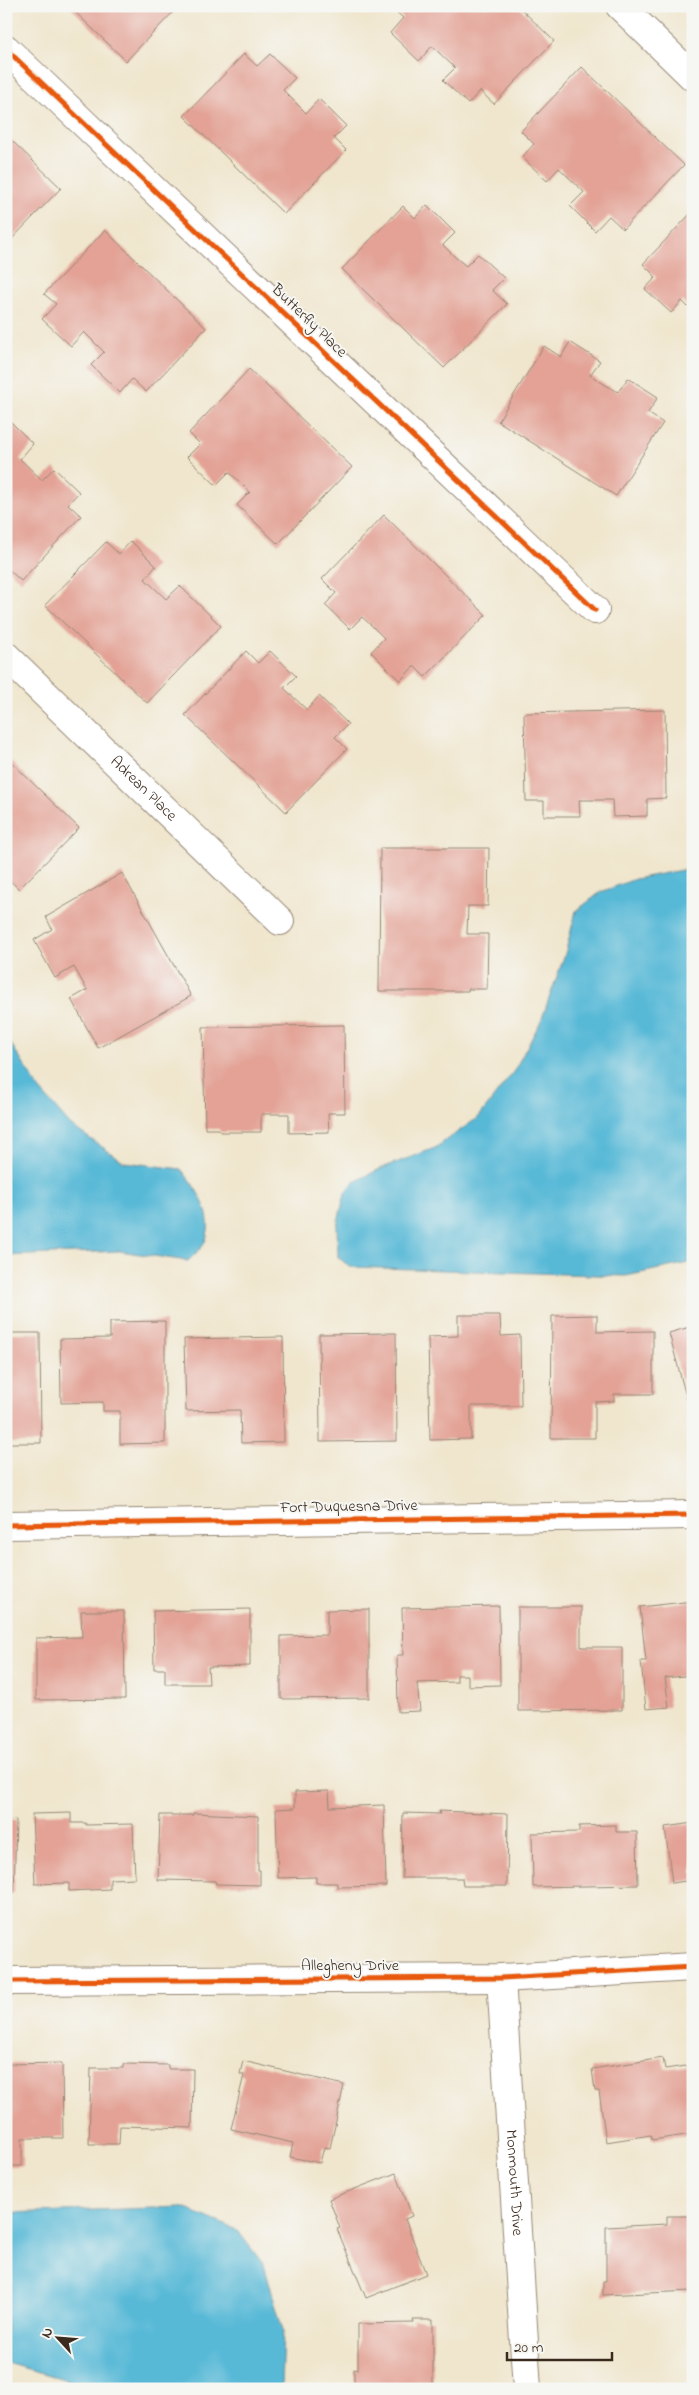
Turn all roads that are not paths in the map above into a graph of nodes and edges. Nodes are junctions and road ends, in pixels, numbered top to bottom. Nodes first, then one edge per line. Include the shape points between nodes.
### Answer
1 (620, 6) edge
2 (6, 49) edge
3 (693, 77) edge
4 (594, 610) dead end
5 (6, 656) edge
6 (280, 921) dead end
7 (693, 1514) edge
8 (6, 1525) edge
9 (693, 1967) edge
10 (501, 1978) junction
11 (6, 1981) edge
12 (527, 2389) edge

1 - 3 street
2 - 4 street, Butterfly Place
5 - 6 street, Adrean Place
7 - 8 street, Fort Duquesna Drive
9 - 10 street, Allegheny Drive
10 - 11 street, Allegheny Drive
10 - 12 street, Monmouth Drive

